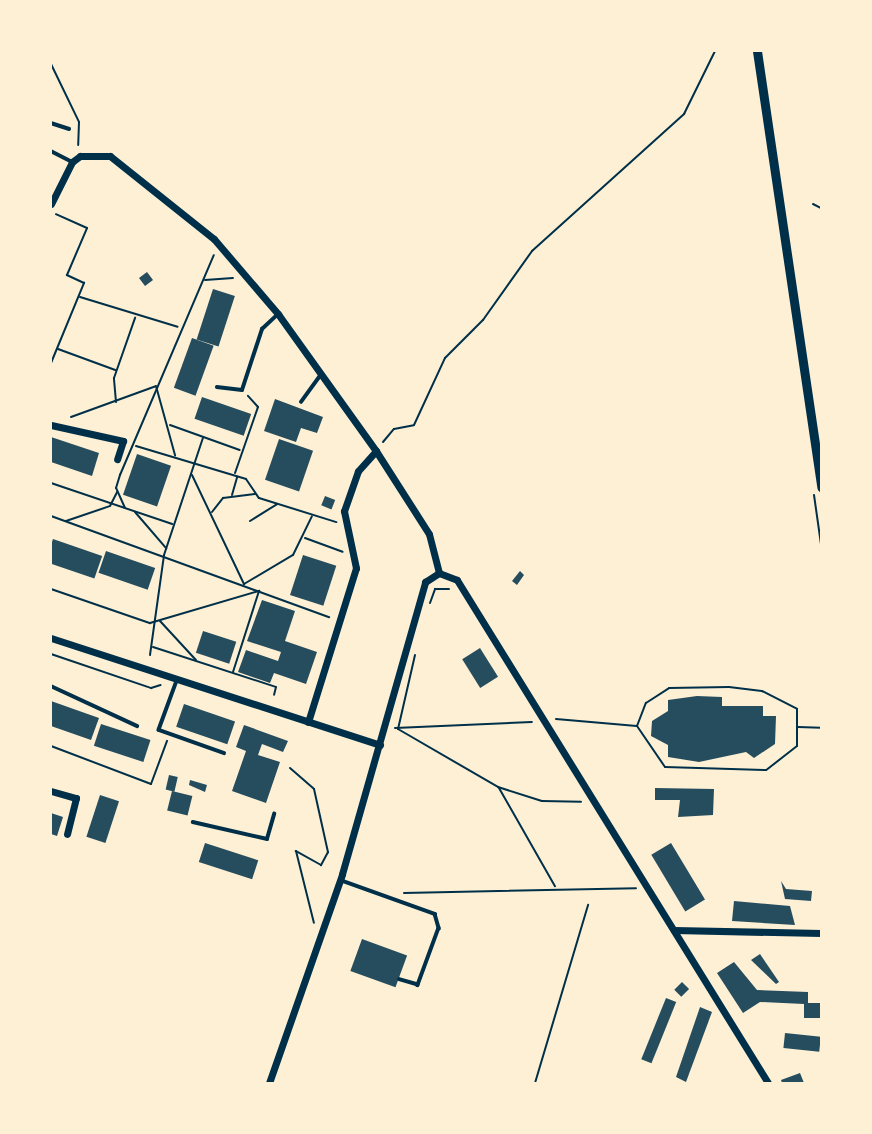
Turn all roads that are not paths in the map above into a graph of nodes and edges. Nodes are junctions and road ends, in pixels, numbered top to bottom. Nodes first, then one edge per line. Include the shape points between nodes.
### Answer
1 (757, 51) edge
2 (51, 123) edge
3 (69, 129) dead end
4 (51, 151) edge
5 (72, 162) junction
6 (51, 204) edge
7 (278, 314) junction
8 (321, 374) junction
9 (217, 387) dead end
10 (301, 402) dead end
11 (51, 425) edge
12 (376, 451) junction
13 (117, 459) dead end
14 (821, 487) edge
15 (439, 573) junction
16 (51, 638) edge
17 (176, 685) junction
18 (51, 686) edge
19 (308, 722) junction
20 (137, 726) dead end
21 (380, 745) junction
22 (224, 753) dead end
23 (51, 791) edge
24 (274, 814) dead end
25 (193, 822) dead end
26 (67, 834) dead end
27 (340, 880) junction
28 (674, 930) junction
29 (821, 933) edge
30 (400, 980) dead end
31 (269, 1083) edge
32 (768, 1083) edge

1 - 14 street
2 - 3 lane
4 - 5 lane
5 - 6 street
5 - 7 street via 80,156 110,156 125,164 221,246
7 - 8 street
7 - 9 lane via 262,329 242,390
8 - 10 lane
8 - 12 street
11 - 13 street via 69,425 123,441
12 - 15 street via 429,534
12 - 19 street via 358,471 345,522 355,556
15 - 21 street via 425,582
15 - 28 street via 457,580 541,726
16 - 17 street
17 - 19 street
17 - 22 lane via 159,730
18 - 20 lane
19 - 21 street
21 - 27 street
23 - 26 street via 76,798
24 - 25 lane via 267,839
27 - 30 lane via 430,909 439,928 418,985
27 - 31 street
28 - 29 street
28 - 32 street

